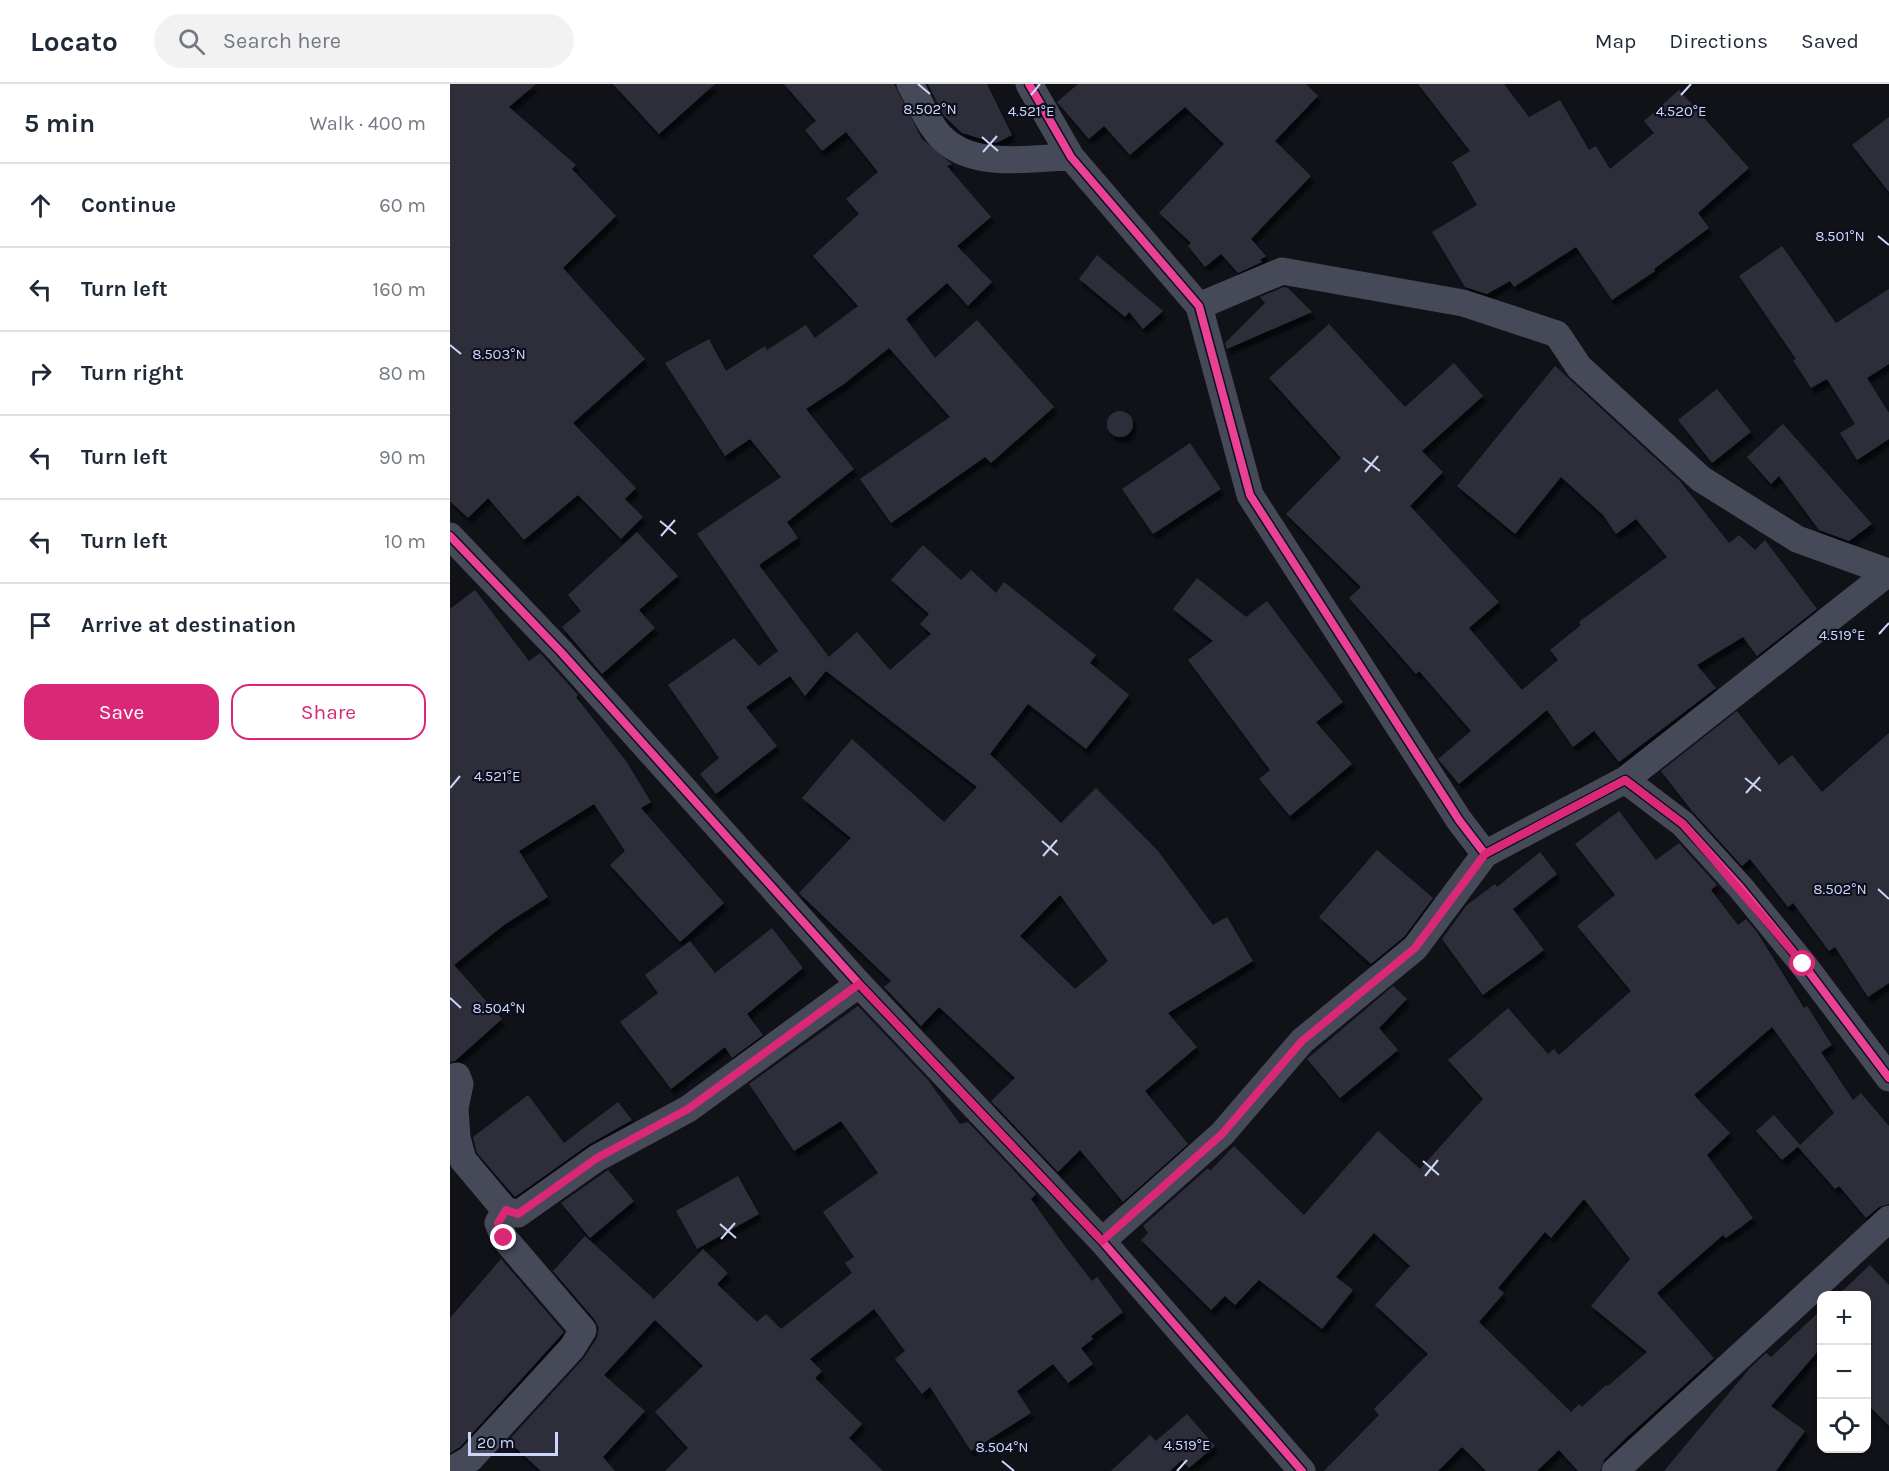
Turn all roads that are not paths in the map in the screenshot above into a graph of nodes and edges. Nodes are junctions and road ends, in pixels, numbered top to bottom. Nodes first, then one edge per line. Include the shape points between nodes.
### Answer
1 (910, 84) edge
2 (1029, 84) edge
3 (1071, 157) junction
4 (1198, 306) junction
5 (450, 536) edge
6 (1888, 572) edge
7 (1625, 780) junction
8 (1485, 854) junction
9 (859, 984) junction
10 (450, 1078) edge
11 (1889, 1078) edge
12 (506, 1210) junction
13 (1889, 1220) edge
14 (1102, 1241) junction
15 (450, 1471) edge
16 (1302, 1471) edge
17 (1615, 1471) edge

1 - 3 street via 938,134 955,150 976,159
2 - 3 street
3 - 4 street
4 - 6 street via 1282,272 1463,303 1557,334 1579,367 1701,479 1797,539
4 - 8 street via 1250,495 1459,820
5 - 9 street via 569,661
6 - 7 street
7 - 8 street
7 - 11 street via 1683,824 1741,888
8 - 14 street via 1415,948 1302,1041 1222,1134
9 - 12 street via 688,1109 597,1158 518,1214
9 - 14 street
10 - 12 street via 457,1077 460,1084 455,1108 463,1160
12 - 15 street via 498,1223 504,1238 583,1330 572,1348 470,1459
13 - 17 street
14 - 16 street

